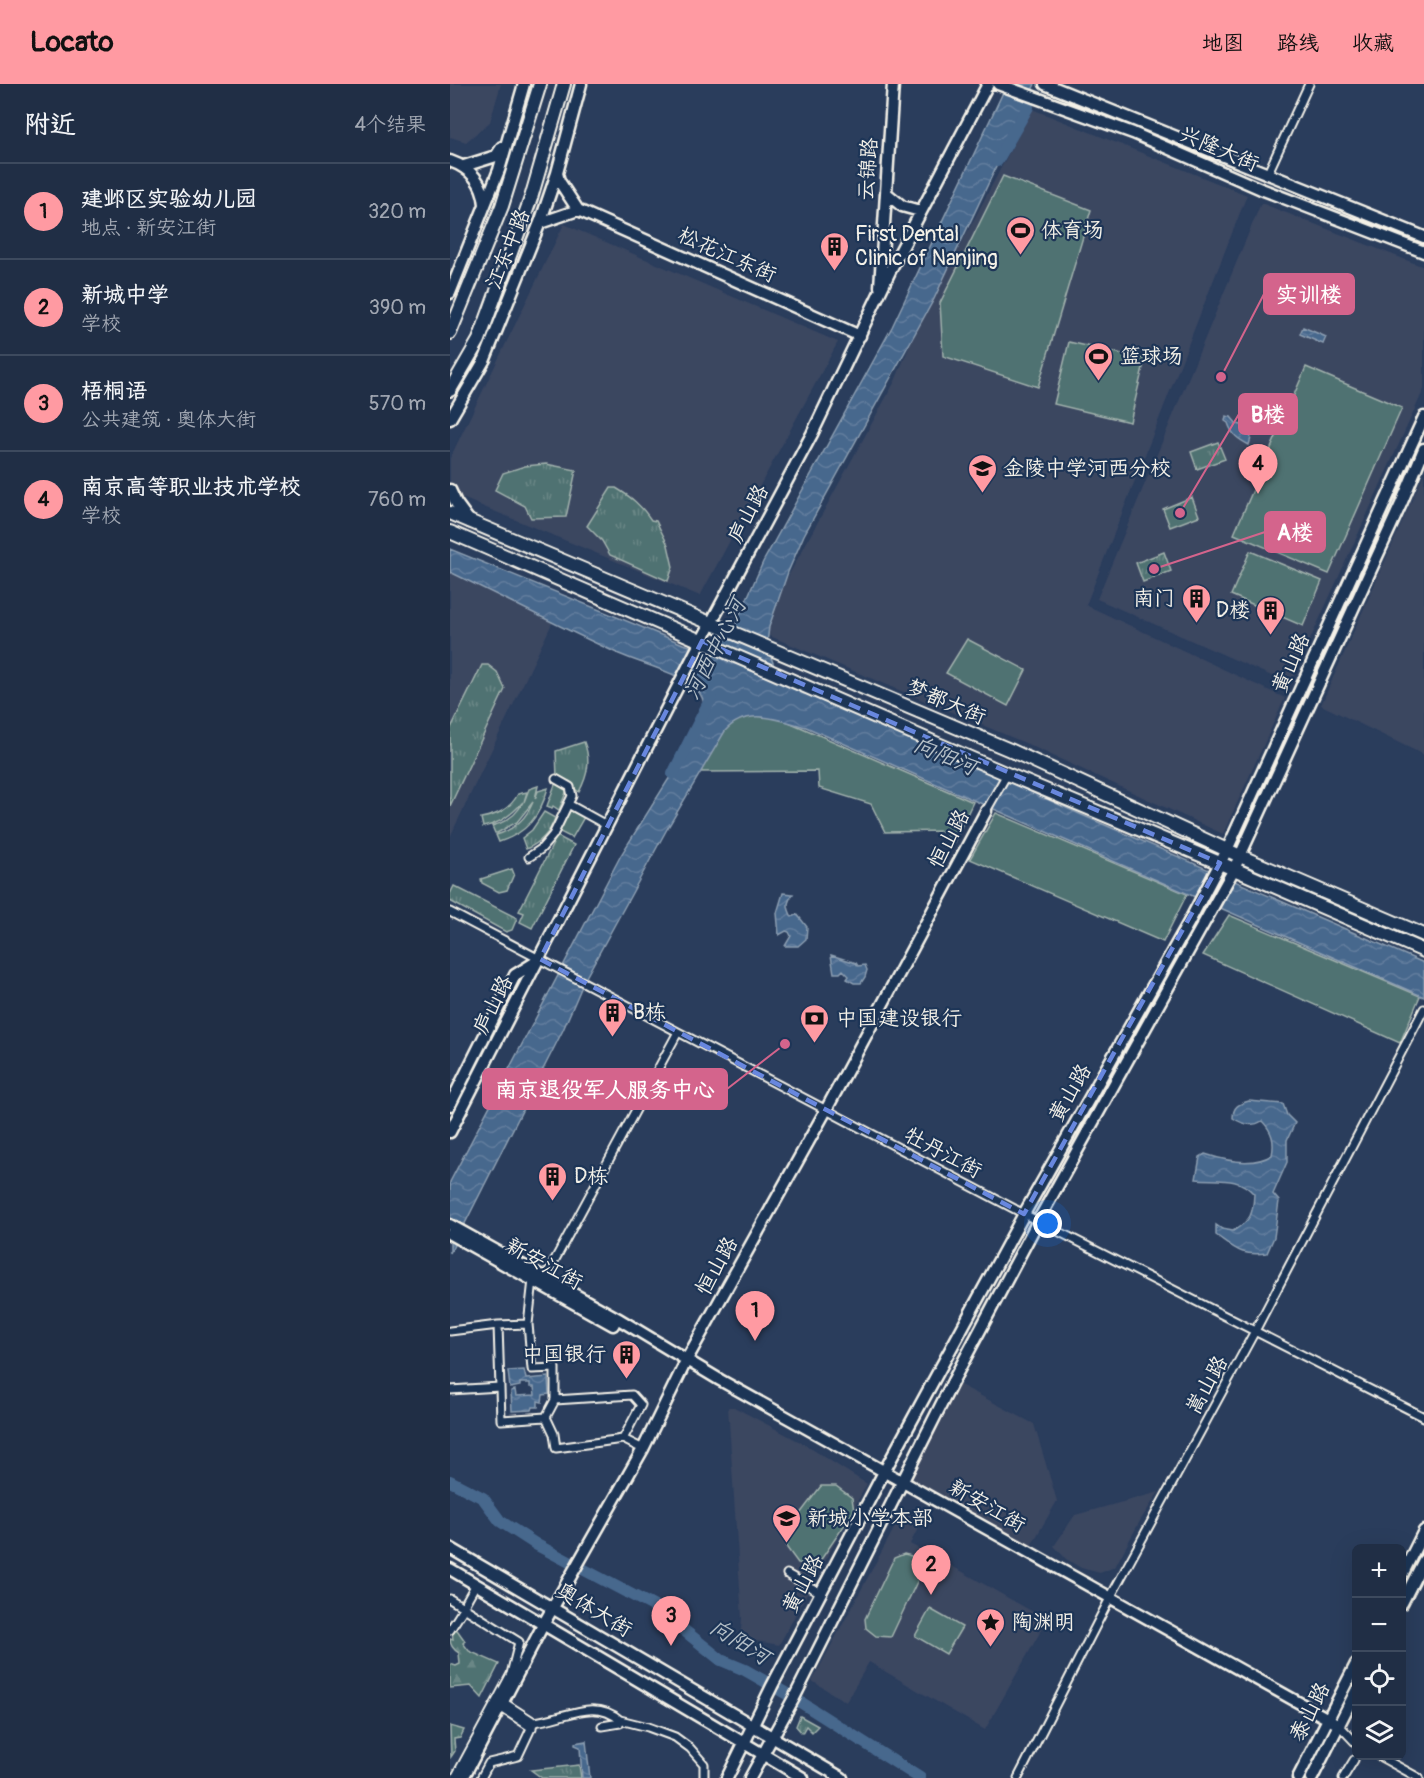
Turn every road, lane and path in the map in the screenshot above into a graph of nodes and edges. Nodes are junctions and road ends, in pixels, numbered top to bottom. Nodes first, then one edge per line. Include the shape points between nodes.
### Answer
1 (524, 84) edge
2 (540, 84) edge
3 (564, 84) edge
4 (581, 84) edge
5 (893, 84) edge
6 (988, 84) edge
7 (998, 84) edge
8 (1045, 84) edge
9 (1310, 84) edge
10 (508, 136) junction
11 (450, 161) edge
12 (464, 166) junction
13 (557, 173) junction
14 (1268, 175) junction
15 (886, 193) junction
16 (485, 207) junction
17 (578, 210) junction
18 (920, 211) junction
19 (540, 223) junction
20 (1424, 237) edge
21 (1424, 252) edge
22 (880, 293) junction
23 (450, 294) edge
24 (450, 333) edge
25 (860, 336) junction
26 (450, 390) edge
27 (1424, 417) edge
28 (450, 419) edge
29 (1424, 449) edge
30 (450, 490) edge
31 (450, 513) edge
32 (470, 522) junction
33 (454, 535) edge
34 (716, 626) junction
35 (706, 643) junction
36 (1007, 774) junction
37 (556, 779) dead end
38 (568, 804) junction
39 (986, 811) joint
40 (608, 825) junction
41 (1227, 850) junction
42 (1240, 856) junction
43 (529, 857) dead end
44 (1220, 863) junction
45 (1234, 869) junction
46 (450, 912) edge
47 (1424, 935) edge
48 (1424, 951) edge
49 (539, 960) junction
50 (1424, 1009) edge
51 (678, 1032) junction
52 (450, 1105) edge
53 (826, 1110) junction
54 (450, 1132) edge
55 (1024, 1214) junction
56 (1038, 1221) junction
57 (450, 1225) edge
58 (450, 1234) edge
59 (468, 1240) junction
60 (545, 1278) junction
61 (533, 1280) junction
62 (617, 1318) junction
63 (528, 1324) junction
64 (498, 1325) junction
65 (450, 1331) edge
66 (1255, 1331) junction
67 (687, 1359) junction
68 (500, 1387) junction
69 (450, 1390) edge
70 (555, 1400) junction
71 (546, 1417) junction
72 (1424, 1418) edge
73 (622, 1439) junction
74 (643, 1449) junction
75 (885, 1470) junction
76 (904, 1481) junction
77 (1424, 1531) edge
78 (450, 1548) edge
79 (1424, 1560) edge
80 (1406, 1565) edge
81 (450, 1569) edge
82 (787, 1574) dead end
83 (476, 1584) junction
84 (821, 1593) junction
85 (1110, 1598) junction
86 (1404, 1598) edge
87 (450, 1599) edge
88 (463, 1607) junction
89 (553, 1608) junction
90 (543, 1625) junction
91 (450, 1630) edge
92 (1352, 1672) edge
93 (1352, 1699) edge
94 (502, 1704) junction
95 (1328, 1719) junction
96 (620, 1720) junction
97 (533, 1725) junction
98 (1339, 1725) junction
99 (602, 1726) dead end
100 (752, 1726) junction
101 (772, 1739) junction
102 (1352, 1739) edge
103 (744, 1743) junction
104 (762, 1756) junction
105 (1354, 1760) dead end
106 (1388, 1760) edge
107 (455, 1778) edge
108 (463, 1778) edge
109 (481, 1778) edge
110 (704, 1778) edge
111 (727, 1778) edge
112 (750, 1778) edge
113 (802, 1778) edge
114 (842, 1778) edge
115 (1018, 1778) edge
116 (1298, 1778) edge
117 (1312, 1778) edge
118 (1344, 1778) edge
119 (1419, 1778) edge

1 - 10 main road, 江东中路
2 - 24 main road, 江东中路 via 510,183
3 - 26 main road, 江东中路 via 531,198 479,340
4 - 13 main road, 江东中路
5 - 15 main road, 云锦路
6 - 18 main road, 庐山路
7 - 21 main road, 兴隆大街 via 1133,133 1261,189
8 - 14 main road, 兴隆大街
9 - 14 street
10 - 12 main road via 496,156
10 - 16 main road, 江东中路
11 - 12 main road
12 - 16 main road via 484,194
13 - 17 main road
13 - 19 main road, 江东中路
14 - 20 main road, 兴隆大街
15 - 18 main road via 902,206
15 - 22 main road, 云锦路
16 - 23 main road, 江东中路
17 - 19 main road
17 - 25 main road, 松花江东街
18 - 22 main road, 庐山路
19 - 28 main road, 江东中路 via 485,359
22 - 25 main road, 庐山路
25 - 34 main road, 庐山路
27 - 41 main road, 黄山路
29 - 42 main road, 黄山路
30 - 32 main road
31 - 32 main road, 梦都大街
32 - 34 main road, 梦都大街
33 - 35 main road, 梦都大街
34 - 35 main road, 庐山路
34 - 41 main road, 梦都大街 via 1010,750
35 - 36 main road, 梦都大街
35 - 40 main road, 庐山路 via 695,653
36 - 39 street, 恒山路
36 - 44 main road, 梦都大街
37 - 38 street via 570,787 572,796
38 - 40 street
38 - 43 street via 553,835
39 - 53 main road, 恒山路
40 - 49 main road, 庐山路
41 - 42 main road, 梦都大街
41 - 44 main road, 黄山路
42 - 45 main road, 黄山路
42 - 47 main road, 梦都大街
44 - 45 main road, 梦都大街
44 - 55 main road, 黄山路
45 - 48 main road, 梦都大街
45 - 56 main road, 黄山路
46 - 49 street, 牡丹江街
49 - 51 street, 牡丹江街
49 - 52 main road, 庐山路 via 515,975
49 - 54 main road, 庐山路
50 - 66 street, 嵩山路
51 - 53 street, 牡丹江街
51 - 60 street
53 - 55 street, 牡丹江街
53 - 67 main road, 恒山路
55 - 56 street, 牡丹江街
55 - 75 main road, 黄山路
56 - 66 street, 牡丹江街
56 - 76 main road, 黄山路 via 952,1381
57 - 59 main road, 新安江街
58 - 59 main road, 新安江街
59 - 60 main road, 新安江街
59 - 61 main road, 新安江街
60 - 62 main road, 新安江街
61 - 62 main road, 新安江街 via 614,1324
61 - 63 street
62 - 67 main road, 新安江街
63 - 64 street
63 - 70 street via 532,1369 555,1368
64 - 65 street
64 - 68 street
66 - 72 street, 牡丹江街
66 - 85 street, 嵩山路
67 - 74 main road, 恒山路
67 - 75 main road, 新安江街
68 - 69 street
68 - 71 street via 501,1420
70 - 71 street
70 - 73 street via 632,1395 641,1406
71 - 73 street via 556,1448
73 - 74 street
74 - 89 main road, 恒山路
75 - 76 main road, 新安江街
75 - 84 main road, 黄山路
76 - 85 main road, 新安江街
76 - 101 main road, 黄山路
77 - 80 main road
78 - 89 main road, 奥体大街
79 - 86 main road
81 - 83 main road, 奥体大街
82 - 84 street
83 - 88 street
83 - 90 main road, 奥体大街
84 - 100 main road, 黄山路
85 - 95 main road, 新安江街
85 - 115 street, 嵩山路
87 - 88 street
88 - 91 street
88 - 107 street via 519,1642 511,1674
89 - 90 main road, 恒山路
89 - 100 main road, 奥体大街
90 - 94 main road, 恒山路
90 - 103 main road, 奥体大街
92 - 95 main road, 泰山路
93 - 98 main road, 泰山路
94 - 97 street
94 - 108 main road, 恒山路
95 - 98 main road, 新安江街
95 - 116 main road, 泰山路
96 - 97 street via 602,1709
96 - 99 street
96 - 110 street via 684,1743 704,1764
97 - 109 street via 518,1756 489,1763
98 - 102 street
98 - 117 main road, 泰山路
100 - 101 main road, 奥体大街
100 - 103 main road, 黄山路
101 - 104 main road, 黄山路
101 - 114 main road, 奥体大街
103 - 104 main road, 奥体大街
103 - 111 main road, 黄山路
104 - 112 main road, 黄山路
104 - 113 main road, 奥体大街
105 - 118 street
106 - 119 street

